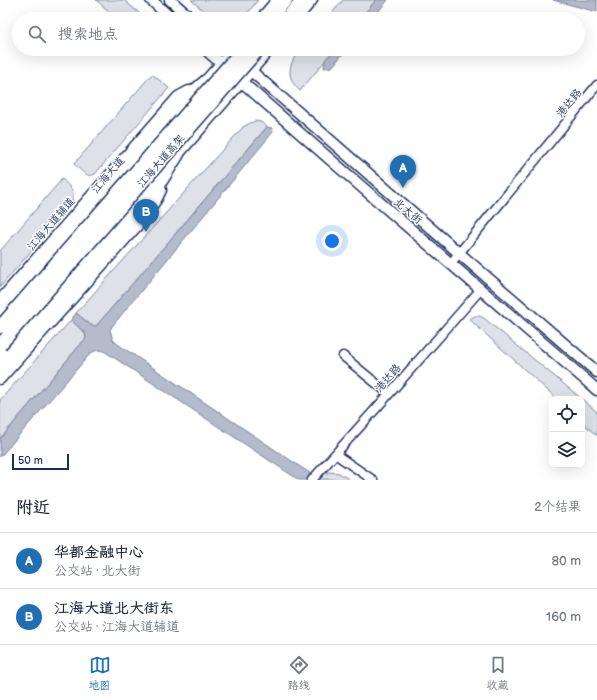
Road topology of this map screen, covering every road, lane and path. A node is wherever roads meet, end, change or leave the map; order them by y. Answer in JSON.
{"nodes":[{"id":1,"x":151,"y":0,"type":"edge"},
{"id":2,"x":170,"y":0,"type":"edge"},
{"id":3,"x":277,"y":0,"type":"edge"},
{"id":4,"x":286,"y":0,"type":"edge"},
{"id":5,"x":302,"y":0,"type":"edge"},
{"id":6,"x":312,"y":0,"type":"edge"},
{"id":7,"x":164,"y":12,"type":"edge"},
{"id":8,"x":184,"y":12,"type":"edge"},
{"id":9,"x":267,"y":12,"type":"edge"},
{"id":10,"x":275,"y":12,"type":"edge"},
{"id":11,"x":292,"y":12,"type":"edge"},
{"id":12,"x":302,"y":12,"type":"edge"},
{"id":13,"x":213,"y":56,"type":"edge"},
{"id":14,"x":227,"y":56,"type":"edge"},
{"id":15,"x":236,"y":56,"type":"edge"},
{"id":16,"x":237,"y":56,"type":"edge"},
{"id":17,"x":253,"y":56,"type":"edge"},
{"id":18,"x":264,"y":56,"type":"edge"},
{"id":19,"x":222,"y":64,"type":"junction"},
{"id":20,"x":251,"y":71,"type":"junction"},
{"id":21,"x":206,"y":80,"type":"junction"},
{"id":22,"x":241,"y":82,"type":"junction"},
{"id":23,"x":597,"y":85,"type":"edge"},
{"id":24,"x":178,"y":154,"type":"junction"},
{"id":25,"x":154,"y":199,"type":"junction"},
{"id":26,"x":459,"y":253,"type":"junction"},
{"id":27,"x":451,"y":263,"type":"junction"},
{"id":28,"x":480,"y":289,"type":"junction"},
{"id":29,"x":0,"y":301,"type":"edge"},
{"id":30,"x":0,"y":310,"type":"edge"},
{"id":31,"x":0,"y":317,"type":"edge"},
{"id":32,"x":0,"y":327,"type":"edge"},
{"id":33,"x":0,"y":346,"type":"edge"},
{"id":34,"x":343,"y":356,"type":"dead end"},
{"id":35,"x":0,"y":358,"type":"edge"},
{"id":36,"x":0,"y":367,"type":"edge"},
{"id":37,"x":597,"y":372,"type":"edge"},
{"id":38,"x":0,"y":379,"type":"edge"},
{"id":39,"x":597,"y":390,"type":"edge"},
{"id":40,"x":389,"y":394,"type":"junction"},
{"id":41,"x":335,"y":454,"type":"junction"},
{"id":42,"x":314,"y":477,"type":"edge"},
{"id":43,"x":373,"y":480,"type":"edge"}],
"edges":[{"from":1,"to":7,"type":"main road"},
{"from":2,"to":8,"type":"main road"},
{"from":3,"to":9,"type":"main road"},
{"from":4,"to":10,"type":"highway"},
{"from":5,"to":11,"type":"highway"},
{"from":6,"to":12,"type":"main road"},
{"from":13,"to":19,"type":"main road","name":"北大街"},
{"from":14,"to":19,"type":"main road","name":"江海大道"},
{"from":15,"to":20,"type":"main road","name":"北大街"},
{"from":16,"to":32,"type":"highway","name":"江海大道高架","bridge":true},
{"from":17,"to":33,"type":"highway","name":"江海大道高架","bridge":true},
{"from":18,"to":20,"type":"main road"},
{"from":19,"to":21,"type":"main road","name":"江海大道"},
{"from":19,"to":22,"type":"main road","name":"北大街"},
{"from":20,"to":22,"type":"main road"},
{"from":20,"to":26,"type":"main road","name":"北大街"},
{"from":21,"to":29,"type":"main road","name":"江海大道辅道"},
{"from":21,"to":30,"type":"highway"},
{"from":21,"to":31,"type":"main road","name":"江海大道"},
{"from":22,"to":24,"type":"main road"},
{"from":22,"to":27,"type":"main road","name":"北大街"},
{"from":23,"to":26,"type":"street","name":"港达路"},
{"from":24,"to":25,"type":"highway"},
{"from":24,"to":35,"type":"main road"},
{"from":25,"to":36,"type":"highway"},
{"from":25,"to":38,"type":"main road"},
{"from":26,"to":27,"type":"street","name":"港达路"},
{"from":26,"to":37,"type":"main road","name":"北大街"},
{"from":27,"to":28,"type":"main road","name":"北大街"},
{"from":28,"to":39,"type":"main road","name":"北大街"},
{"from":28,"to":40,"type":"street","name":"港达路"},
{"from":34,"to":40,"type":"street"},
{"from":40,"to":41,"type":"street","name":"港达路"},
{"from":41,"to":42,"type":"street","name":"港达路"},
{"from":41,"to":43,"type":"street"}]}
